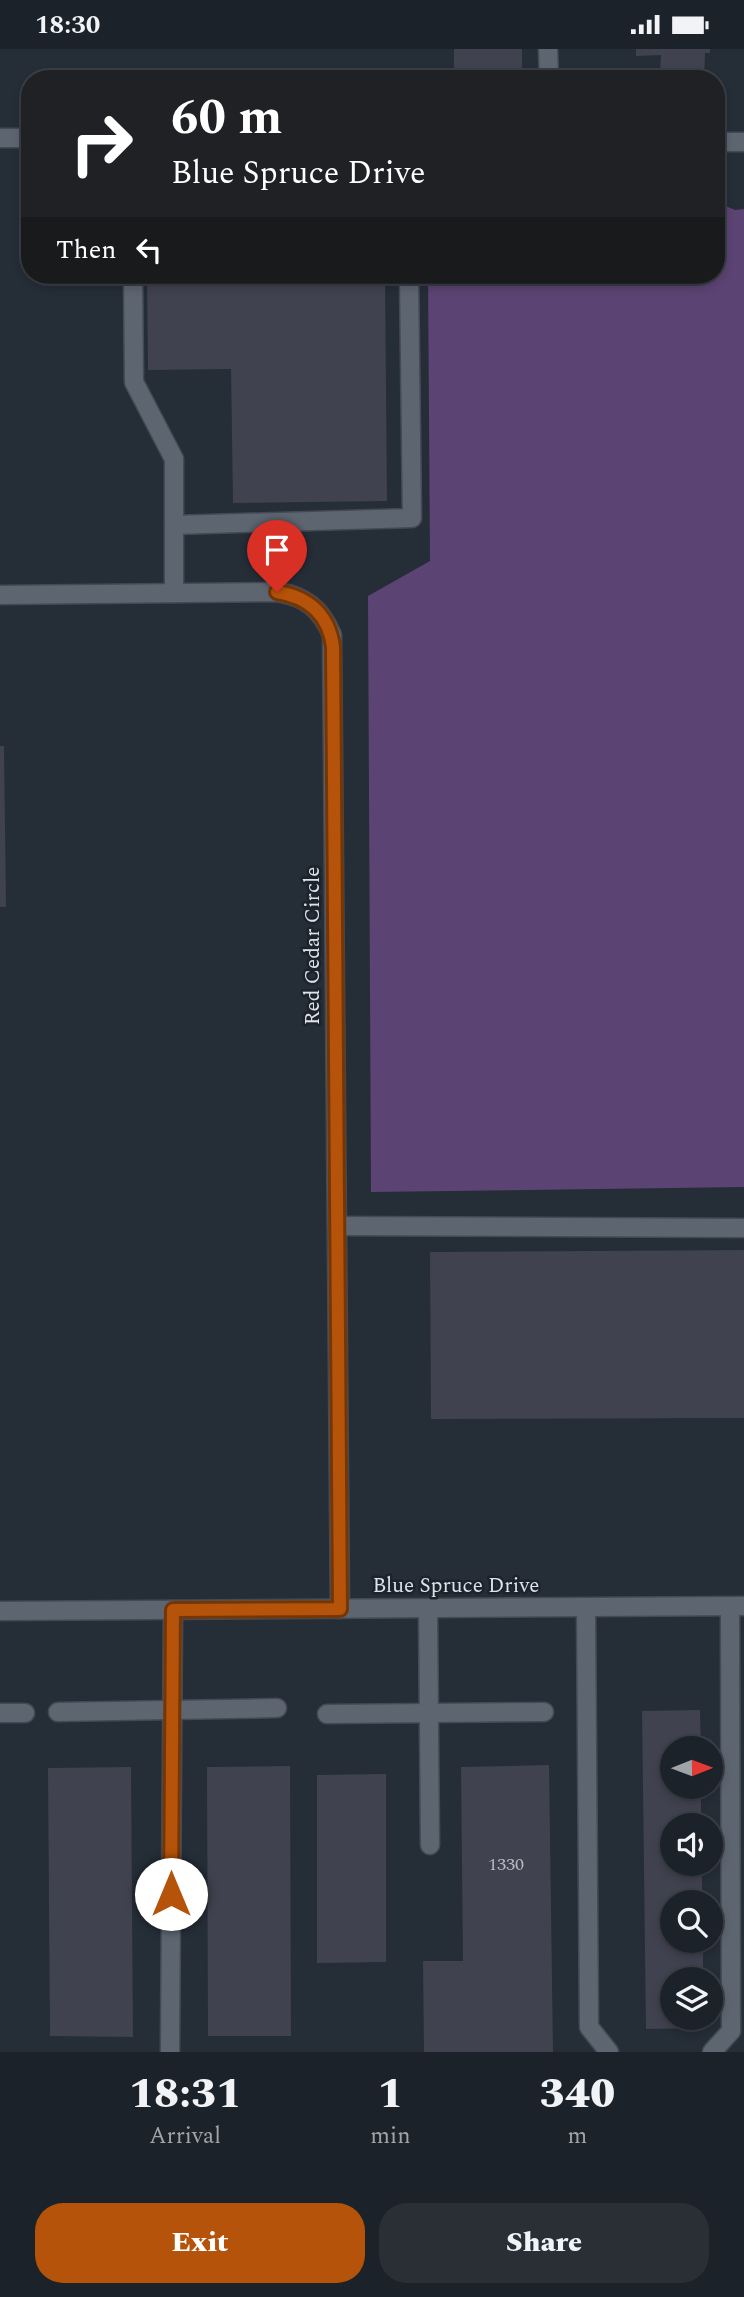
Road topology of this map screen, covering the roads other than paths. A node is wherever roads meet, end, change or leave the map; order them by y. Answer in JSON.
{"nodes":[{"id":1,"x":548,"y":49,"type":"edge"},
{"id":2,"x":549,"y":70,"type":"edge"},
{"id":3,"x":0,"y":138,"type":"edge"},
{"id":4,"x":21,"y":138,"type":"edge"},
{"id":5,"x":725,"y":142,"type":"edge"},
{"id":6,"x":744,"y":142,"type":"edge"},
{"id":7,"x":134,"y":284,"type":"edge"},
{"id":8,"x":409,"y":284,"type":"edge"},
{"id":9,"x":174,"y":525,"type":"junction"},
{"id":10,"x":174,"y":593,"type":"junction"},
{"id":11,"x":0,"y":595,"type":"edge"},
{"id":12,"x":337,"y":1226,"type":"junction"},
{"id":13,"x":744,"y":1228,"type":"edge"},
{"id":14,"x":737,"y":1607,"type":"edge"},
{"id":15,"x":586,"y":1608,"type":"junction"},
{"id":16,"x":340,"y":1609,"type":"junction"},
{"id":17,"x":428,"y":1609,"type":"junction"},
{"id":18,"x":173,"y":1610,"type":"junction"},
{"id":19,"x":0,"y":1611,"type":"edge"},
{"id":20,"x":277,"y":1708,"type":"dead end"},
{"id":21,"x":173,"y":1710,"type":"junction"},
{"id":22,"x":58,"y":1712,"type":"dead end"},
{"id":23,"x":544,"y":1712,"type":"dead end"},
{"id":24,"x":0,"y":1713,"type":"edge"},
{"id":25,"x":25,"y":1713,"type":"dead end"},
{"id":26,"x":429,"y":1713,"type":"junction"},
{"id":27,"x":327,"y":1714,"type":"dead end"},
{"id":28,"x":430,"y":1845,"type":"dead end"},
{"id":29,"x":170,"y":2052,"type":"edge"},
{"id":30,"x":609,"y":2052,"type":"edge"},
{"id":31,"x":712,"y":2052,"type":"edge"}],
"edges":[{"from":1,"to":2,"type":"street"},
{"from":3,"to":4,"type":"street"},
{"from":5,"to":6,"type":"street"},
{"from":7,"to":9,"type":"street"},
{"from":8,"to":9,"type":"street"},
{"from":9,"to":10,"type":"street"},
{"from":10,"to":11,"type":"street","name":"Red Cedar Circle"},
{"from":10,"to":12,"type":"street","name":"Red Cedar Circle"},
{"from":12,"to":13,"type":"street"},
{"from":12,"to":16,"type":"street","name":"Red Cedar Circle"},
{"from":14,"to":15,"type":"street","name":"Blue Spruce Drive"},
{"from":14,"to":31,"type":"street"},
{"from":15,"to":17,"type":"street","name":"Blue Spruce Drive"},
{"from":15,"to":30,"type":"street"},
{"from":16,"to":17,"type":"street","name":"Blue Spruce Drive"},
{"from":16,"to":18,"type":"street","name":"Blue Spruce Drive"},
{"from":17,"to":26,"type":"street"},
{"from":18,"to":19,"type":"street","name":"Blue Spruce Drive"},
{"from":18,"to":21,"type":"street"},
{"from":20,"to":21,"type":"street"},
{"from":21,"to":22,"type":"street"},
{"from":21,"to":29,"type":"street"},
{"from":23,"to":26,"type":"street"},
{"from":24,"to":25,"type":"street"},
{"from":26,"to":27,"type":"street"},
{"from":26,"to":28,"type":"street"}]}
